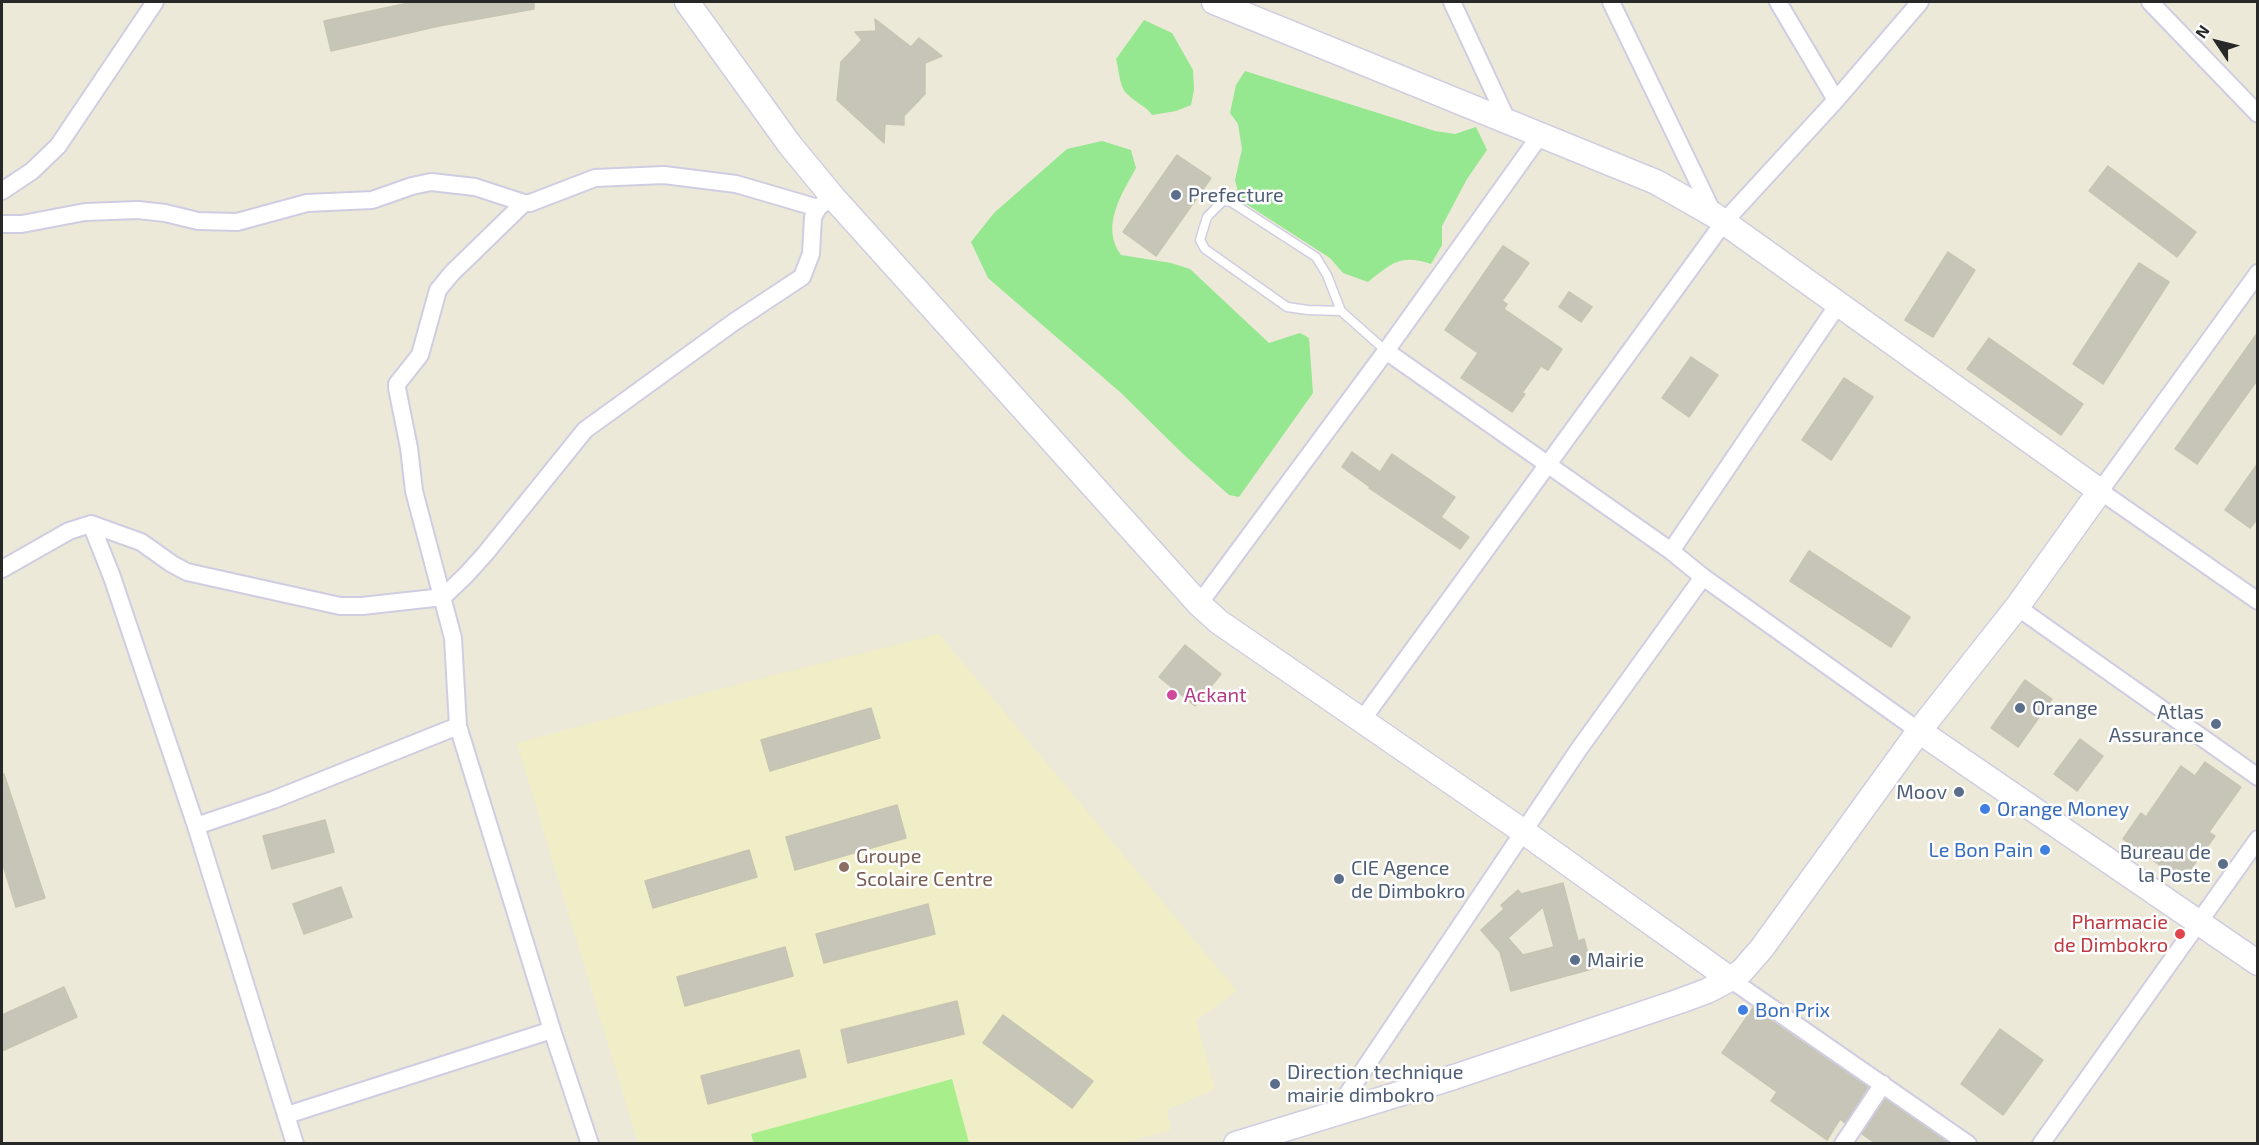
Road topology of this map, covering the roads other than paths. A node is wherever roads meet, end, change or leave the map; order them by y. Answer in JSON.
{"nodes":[{"id":1,"x":155,"y":2,"type":"edge"},
{"id":2,"x":687,"y":2,"type":"edge"},
{"id":3,"x":1214,"y":2,"type":"edge"},
{"id":4,"x":1452,"y":2,"type":"edge"},
{"id":5,"x":1611,"y":2,"type":"edge"},
{"id":6,"x":1778,"y":2,"type":"edge"},
{"id":7,"x":2150,"y":2,"type":"edge"},
{"id":8,"x":1913,"y":4,"type":"edge"},
{"id":9,"x":1836,"y":100,"type":"junction"},
{"id":10,"x":2258,"y":114,"type":"edge"},
{"id":11,"x":1507,"y":120,"type":"junction"},
{"id":12,"x":1541,"y":134,"type":"junction"},
{"id":13,"x":2,"y":191,"type":"edge"},
{"id":14,"x":825,"y":202,"type":"junction"},
{"id":15,"x":524,"y":203,"type":"junction"},
{"id":16,"x":1719,"y":219,"type":"junction"},
{"id":17,"x":2,"y":224,"type":"edge"},
{"id":18,"x":2258,"y":273,"type":"edge"},
{"id":19,"x":1839,"y":303,"type":"junction"},
{"id":20,"x":1341,"y":311,"type":"junction"},
{"id":21,"x":1386,"y":351,"type":"junction"},
{"id":22,"x":1546,"y":465,"type":"junction"},
{"id":23,"x":2100,"y":491,"type":"junction"},
{"id":24,"x":91,"y":524,"type":"junction"},
{"id":25,"x":1671,"y":551,"type":"junction"},
{"id":26,"x":2,"y":569,"type":"edge"},
{"id":27,"x":1703,"y":578,"type":"junction"},
{"id":28,"x":442,"y":597,"type":"junction"},
{"id":29,"x":2258,"y":601,"type":"edge"},
{"id":30,"x":1199,"y":604,"type":"junction"},
{"id":31,"x":2017,"y":607,"type":"junction"},
{"id":32,"x":1362,"y":720,"type":"junction"},
{"id":33,"x":458,"y":726,"type":"junction"},
{"id":34,"x":1919,"y":731,"type":"junction"},
{"id":35,"x":2258,"y":777,"type":"edge"},
{"id":36,"x":196,"y":826,"type":"junction"},
{"id":37,"x":1524,"y":832,"type":"junction"},
{"id":38,"x":2258,"y":839,"type":"edge"},
{"id":39,"x":2199,"y":921,"type":"junction"},
{"id":40,"x":2258,"y":963,"type":"edge"},
{"id":41,"x":1730,"y":979,"type":"junction"},
{"id":42,"x":552,"y":1030,"type":"junction"},
{"id":43,"x":1883,"y":1084,"type":"junction"},
{"id":44,"x":1334,"y":1114,"type":"junction"},
{"id":45,"x":287,"y":1115,"type":"junction"},
{"id":46,"x":295,"y":1143,"type":"edge"},
{"id":47,"x":590,"y":1143,"type":"edge"},
{"id":48,"x":1236,"y":1143,"type":"edge"},
{"id":49,"x":1844,"y":1143,"type":"edge"},
{"id":50,"x":1968,"y":1143,"type":"edge"},
{"id":51,"x":2041,"y":1143,"type":"edge"}],
"edges":[{"from":1,"to":13,"type":"street"},
{"from":2,"to":14,"type":"main road"},
{"from":3,"to":11,"type":"main road"},
{"from":4,"to":11,"type":"street"},
{"from":5,"to":16,"type":"street"},
{"from":6,"to":9,"type":"street"},
{"from":7,"to":10,"type":"street"},
{"from":8,"to":9,"type":"street"},
{"from":9,"to":16,"type":"street"},
{"from":11,"to":12,"type":"main road"},
{"from":12,"to":16,"type":"main road"},
{"from":12,"to":21,"type":"street"},
{"from":14,"to":15,"type":"street"},
{"from":14,"to":28,"type":"street"},
{"from":14,"to":30,"type":"main road"},
{"from":15,"to":17,"type":"street"},
{"from":15,"to":28,"type":"street"},
{"from":16,"to":19,"type":"main road"},
{"from":16,"to":22,"type":"street"},
{"from":18,"to":23,"type":"street"},
{"from":19,"to":23,"type":"main road"},
{"from":19,"to":25,"type":"street"},
{"from":20,"to":20,"type":"lane"},
{"from":20,"to":21,"type":"lane"},
{"from":21,"to":22,"type":"street"},
{"from":21,"to":30,"type":"street"},
{"from":22,"to":25,"type":"street"},
{"from":22,"to":32,"type":"street"},
{"from":23,"to":29,"type":"street"},
{"from":23,"to":31,"type":"main road"},
{"from":24,"to":26,"type":"street"},
{"from":24,"to":28,"type":"street"},
{"from":24,"to":36,"type":"street"},
{"from":25,"to":27,"type":"street"},
{"from":27,"to":34,"type":"street"},
{"from":27,"to":37,"type":"street"},
{"from":28,"to":33,"type":"street"},
{"from":30,"to":32,"type":"main road"},
{"from":31,"to":34,"type":"main road"},
{"from":31,"to":35,"type":"street"},
{"from":32,"to":37,"type":"main road"},
{"from":33,"to":36,"type":"street"},
{"from":33,"to":42,"type":"street"},
{"from":34,"to":39,"type":"main road"},
{"from":34,"to":41,"type":"main road"},
{"from":36,"to":45,"type":"street"},
{"from":37,"to":41,"type":"main road"},
{"from":37,"to":44,"type":"street"},
{"from":38,"to":39,"type":"street"},
{"from":39,"to":40,"type":"main road"},
{"from":39,"to":51,"type":"street"},
{"from":41,"to":43,"type":"street"},
{"from":41,"to":44,"type":"main road"},
{"from":42,"to":45,"type":"street"},
{"from":42,"to":47,"type":"street"},
{"from":43,"to":49,"type":"street"},
{"from":43,"to":50,"type":"street"},
{"from":44,"to":48,"type":"main road"},
{"from":45,"to":46,"type":"street"}]}
